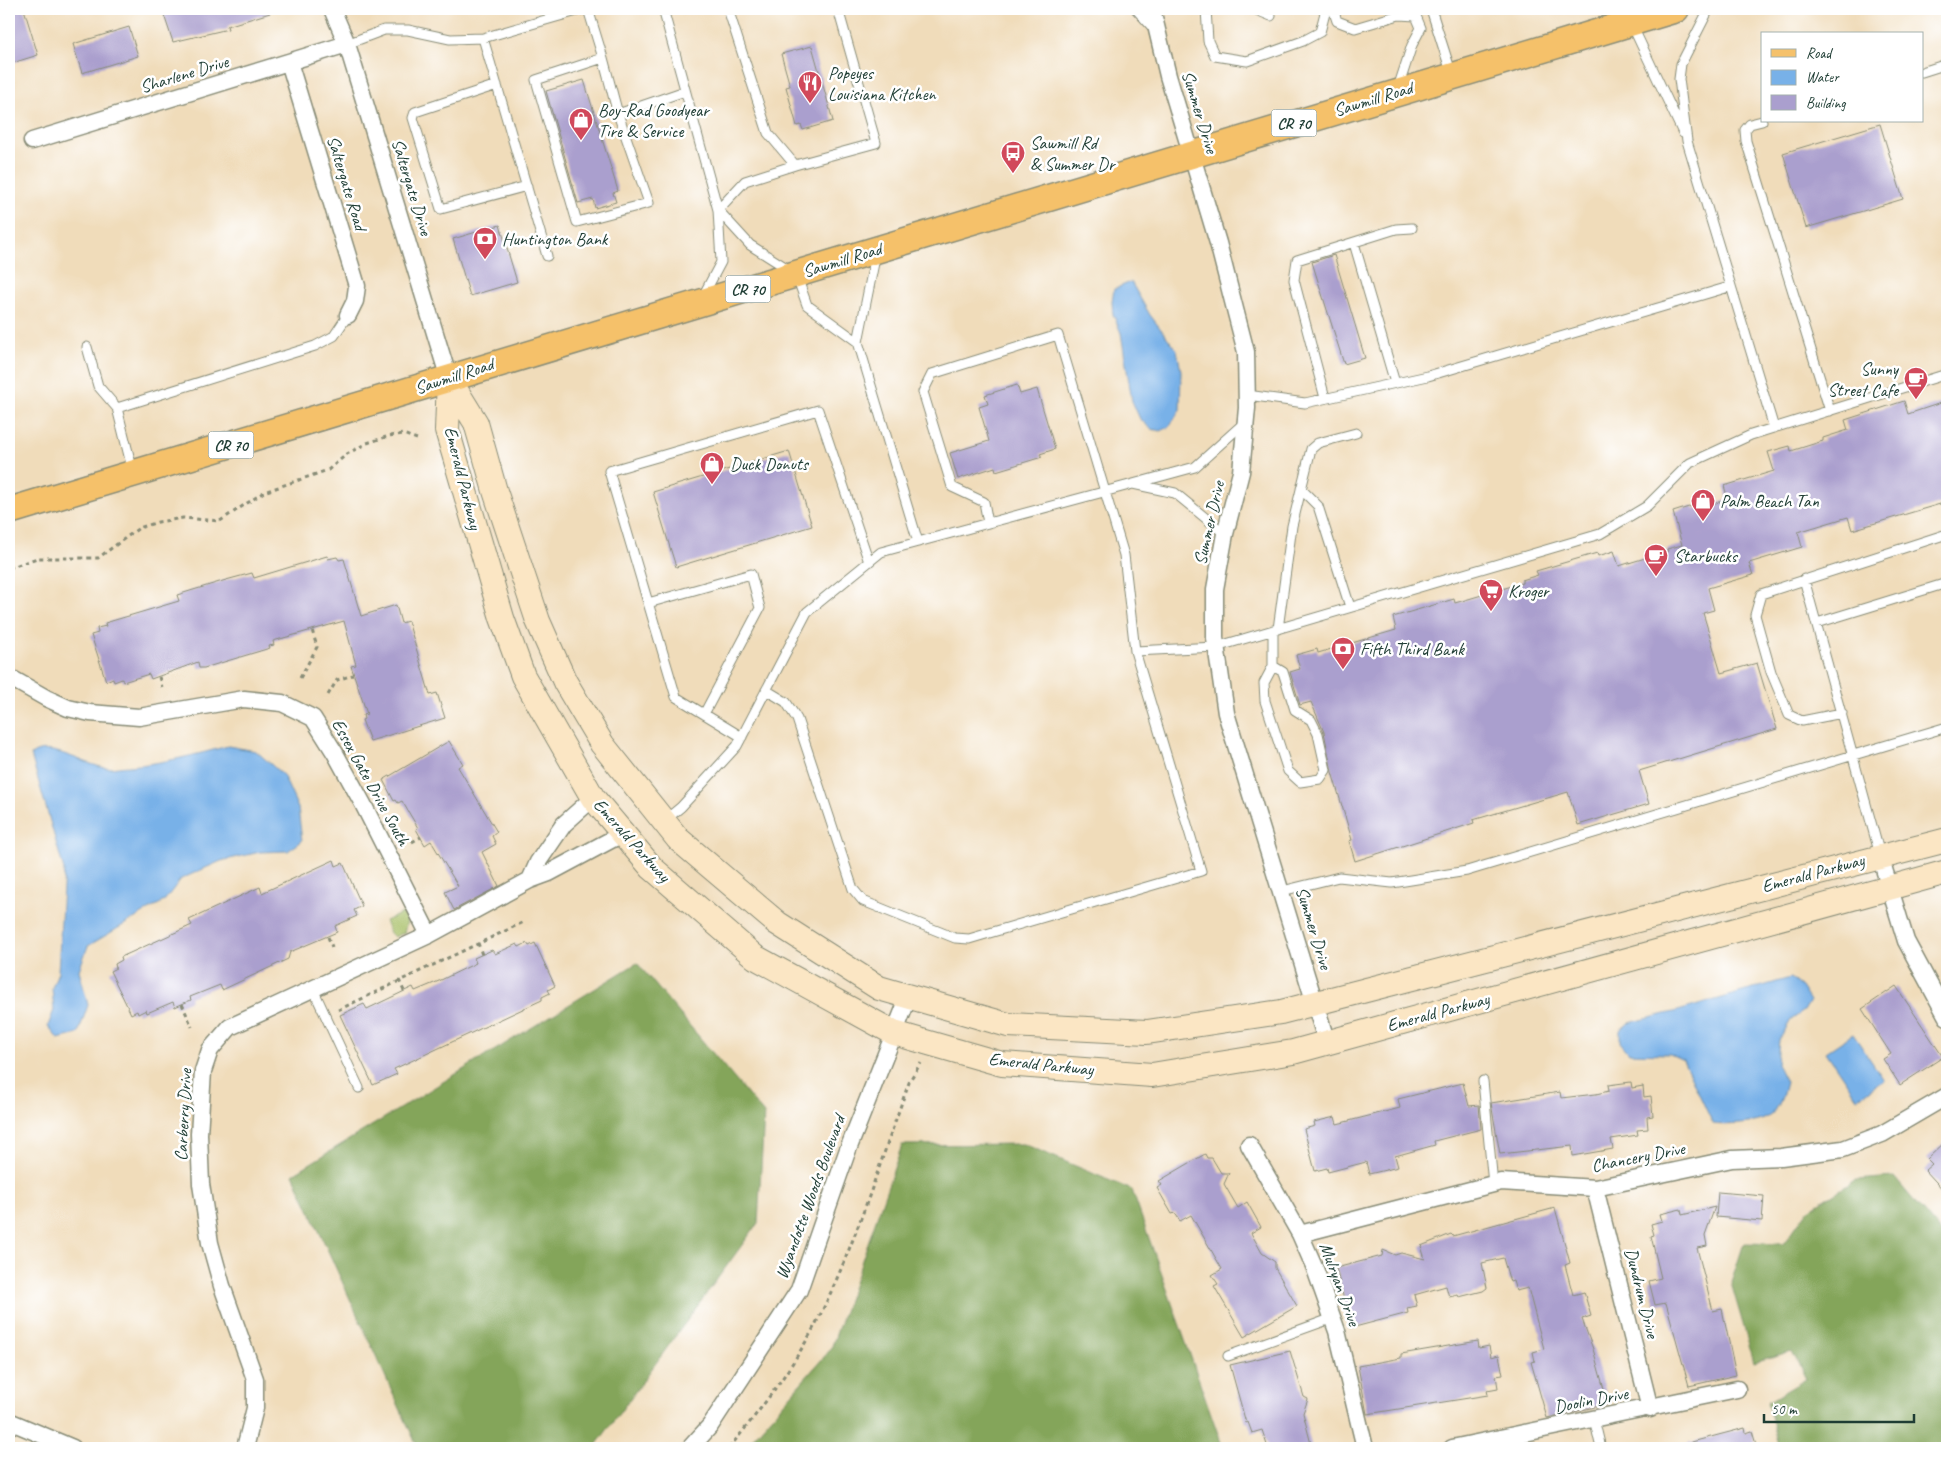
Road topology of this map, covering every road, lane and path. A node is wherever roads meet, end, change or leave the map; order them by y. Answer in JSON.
{"nodes":[{"id":1,"x":332,"y":9,"type":"edge"},
{"id":2,"x":584,"y":9,"type":"edge"},
{"id":3,"x":588,"y":9,"type":"edge"},
{"id":4,"x":664,"y":9,"type":"edge"},
{"id":5,"x":728,"y":9,"type":"edge"},
{"id":6,"x":838,"y":9,"type":"edge"},
{"id":7,"x":1136,"y":9,"type":"edge"},
{"id":8,"x":1152,"y":9,"type":"edge"},
{"id":9,"x":1206,"y":9,"type":"edge"},
{"id":10,"x":1254,"y":9,"type":"edge"},
{"id":11,"x":1323,"y":9,"type":"edge"},
{"id":12,"x":1333,"y":9,"type":"edge"},
{"id":13,"x":1431,"y":9,"type":"edge"},
{"id":14,"x":1676,"y":9,"type":"edge"},
{"id":15,"x":1709,"y":9,"type":"edge"},
{"id":16,"x":1270,"y":16,"type":"dead end"},
{"id":17,"x":1630,"y":22,"type":"junction"},
{"id":18,"x":1156,"y":31,"type":"junction"},
{"id":19,"x":483,"y":38,"type":"junction"},
{"id":20,"x":347,"y":44,"type":"junction"},
{"id":21,"x":604,"y":58,"type":"junction"},
{"id":22,"x":289,"y":62,"type":"junction"},
{"id":23,"x":1947,"y":64,"type":"edge"},
{"id":24,"x":1924,"y":71,"type":"edge"},
{"id":25,"x":1452,"y":75,"type":"junction"},
{"id":26,"x":497,"y":85,"type":"junction"},
{"id":27,"x":685,"y":91,"type":"junction"},
{"id":28,"x":1397,"y":92,"type":"junction"},
{"id":29,"x":618,"y":114,"type":"junction"},
{"id":30,"x":1761,"y":121,"type":"edge"},
{"id":31,"x":32,"y":141,"type":"dead end"},
{"id":32,"x":1686,"y":141,"type":"junction"},
{"id":33,"x":1192,"y":155,"type":"junction"},
{"id":34,"x":795,"y":165,"type":"junction"},
{"id":35,"x":527,"y":186,"type":"junction"},
{"id":36,"x":718,"y":210,"type":"junction"},
{"id":37,"x":1412,"y":228,"type":"dead end"},
{"id":38,"x":1354,"y":243,"type":"junction"},
{"id":39,"x":876,"y":249,"type":"junction"},
{"id":40,"x":547,"y":256,"type":"dead end"},
{"id":41,"x":796,"y":274,"type":"junction"},
{"id":42,"x":1729,"y":287,"type":"junction"},
{"id":43,"x":700,"y":303,"type":"junction"},
{"id":44,"x":348,"y":315,"type":"joint"},
{"id":45,"x":858,"y":342,"type":"junction"},
{"id":46,"x":87,"y":347,"type":"dead end"},
{"id":47,"x":1947,"y":374,"type":"edge"},
{"id":48,"x":450,"y":379,"type":"junction"},
{"id":49,"x":1394,"y":383,"type":"junction"},
{"id":50,"x":1247,"y":395,"type":"junction"},
{"id":51,"x":1325,"y":398,"type":"junction"},
{"id":52,"x":117,"y":408,"type":"junction"},
{"id":53,"x":1830,"y":411,"type":"junction"},
{"id":54,"x":1246,"y":422,"type":"junction"},
{"id":55,"x":1774,"y":428,"type":"junction"},
{"id":56,"x":1356,"y":433,"type":"dead end"},
{"id":57,"x":417,"y":440,"type":"dead end"},
{"id":58,"x":134,"y":475,"type":"junction"},
{"id":59,"x":1133,"y":484,"type":"junction"},
{"id":60,"x":1301,"y":489,"type":"junction"},
{"id":61,"x":1106,"y":491,"type":"junction"},
{"id":62,"x":9,"y":511,"type":"edge"},
{"id":63,"x":988,"y":523,"type":"junction"},
{"id":64,"x":1225,"y":534,"type":"junction"},
{"id":65,"x":1947,"y":534,"type":"edge"},
{"id":66,"x":918,"y":542,"type":"junction"},
{"id":67,"x":869,"y":562,"type":"junction"},
{"id":68,"x":9,"y":568,"type":"edge"},
{"id":69,"x":1804,"y":579,"type":"junction"},
{"id":70,"x":1947,"y":583,"type":"edge"},
{"id":71,"x":648,"y":603,"type":"junction"},
{"id":72,"x":1350,"y":607,"type":"junction"},
{"id":73,"x":1817,"y":623,"type":"junction"},
{"id":74,"x":1276,"y":629,"type":"junction"},
{"id":75,"x":312,"y":630,"type":"dead end"},
{"id":76,"x":1216,"y":647,"type":"junction"},
{"id":77,"x":1135,"y":651,"type":"junction"},
{"id":78,"x":1273,"y":666,"type":"junction"},
{"id":79,"x":353,"y":675,"type":"dead end"},
{"id":80,"x":9,"y":677,"type":"edge"},
{"id":81,"x":159,"y":677,"type":"dead end"},
{"id":82,"x":300,"y":678,"type":"dead end"},
{"id":83,"x":162,"y":687,"type":"dead end"},
{"id":84,"x":766,"y":690,"type":"junction"},
{"id":85,"x":328,"y":696,"type":"dead end"},
{"id":86,"x":1842,"y":713,"type":"junction"},
{"id":87,"x":704,"y":714,"type":"junction"},
{"id":88,"x":1947,"y":726,"type":"edge"},
{"id":89,"x":742,"y":737,"type":"junction"},
{"id":90,"x":1852,"y":756,"type":"junction"},
{"id":91,"x":593,"y":798,"type":"junction"},
{"id":92,"x":664,"y":821,"type":"junction"},
{"id":93,"x":622,"y":834,"type":"junction"},
{"id":94,"x":421,"y":837,"type":"dead end"},
{"id":95,"x":1947,"y":840,"type":"edge"},
{"id":96,"x":412,"y":842,"type":"dead end"},
{"id":97,"x":1880,"y":856,"type":"junction"},
{"id":98,"x":1947,"y":872,"type":"edge"},
{"id":99,"x":530,"y":880,"type":"junction"},
{"id":100,"x":1889,"y":889,"type":"junction"},
{"id":101,"x":1282,"y":891,"type":"junction"},
{"id":102,"x":524,"y":922,"type":"dead end"},
{"id":103,"x":429,"y":935,"type":"junction"},
{"id":104,"x":328,"y":937,"type":"dead end"},
{"id":105,"x":478,"y":944,"type":"junction"},
{"id":106,"x":332,"y":947,"type":"dead end"},
{"id":107,"x":482,"y":954,"type":"dead end"},
{"id":108,"x":399,"y":980,"type":"junction"},
{"id":109,"x":313,"y":989,"type":"junction"},
{"id":110,"x":404,"y":991,"type":"dead end"},
{"id":111,"x":908,"y":996,"type":"junction"},
{"id":112,"x":1316,"y":1003,"type":"junction"},
{"id":113,"x":182,"y":1004,"type":"dead end"},
{"id":114,"x":338,"y":1010,"type":"dead end"},
{"id":115,"x":1947,"y":1018,"type":"edge"},
{"id":116,"x":192,"y":1027,"type":"dead end"},
{"id":117,"x":894,"y":1033,"type":"junction"},
{"id":118,"x":1327,"y":1043,"type":"junction"},
{"id":119,"x":921,"y":1063,"type":"dead end"},
{"id":120,"x":1483,"y":1082,"type":"dead end"},
{"id":121,"x":359,"y":1088,"type":"dead end"},
{"id":122,"x":1947,"y":1096,"type":"edge"},
{"id":123,"x":1248,"y":1146,"type":"dead end"},
{"id":124,"x":1493,"y":1184,"type":"junction"},
{"id":125,"x":1595,"y":1188,"type":"junction"},
{"id":126,"x":1300,"y":1234,"type":"junction"},
{"id":127,"x":1333,"y":1318,"type":"junction"},
{"id":128,"x":1228,"y":1356,"type":"dead end"},
{"id":129,"x":1737,"y":1390,"type":"dead end"},
{"id":130,"x":1650,"y":1408,"type":"junction"},
{"id":131,"x":1594,"y":1419,"type":"junction"},
{"id":132,"x":9,"y":1421,"type":"edge"},
{"id":133,"x":73,"y":1448,"type":"edge"},
{"id":134,"x":245,"y":1448,"type":"edge"},
{"id":135,"x":690,"y":1448,"type":"edge"},
{"id":136,"x":729,"y":1448,"type":"edge"},
{"id":137,"x":1365,"y":1448,"type":"edge"},
{"id":138,"x":1452,"y":1448,"type":"edge"},
{"id":139,"x":1601,"y":1448,"type":"edge"}],
"edges":[{"from":1,"to":20,"type":"street","name":"Saltergate Drive"},
{"from":2,"to":19,"type":"lane"},
{"from":3,"to":21,"type":"lane"},
{"from":4,"to":27,"type":"lane"},
{"from":5,"to":34,"type":"lane"},
{"from":6,"to":34,"type":"lane"},
{"from":7,"to":18,"type":"lane"},
{"from":8,"to":18,"type":"street","name":"Summer Drive"},
{"from":9,"to":11,"type":"lane"},
{"from":10,"to":16,"type":"lane"},
{"from":12,"to":28,"type":"lane"},
{"from":13,"to":25,"type":"lane"},
{"from":14,"to":17,"type":"main road","name":"Sawmill Road","number":"CR 70"},
{"from":15,"to":32,"type":"lane"},
{"from":17,"to":25,"type":"main road","name":"Sawmill Road","number":"CR 70"},
{"from":17,"to":32,"type":"lane"},
{"from":18,"to":33,"type":"street","name":"Summer Drive"},
{"from":19,"to":20,"type":"lane"},
{"from":19,"to":26,"type":"lane"},
{"from":20,"to":22,"type":"street","name":"Sharlene Drive"},
{"from":20,"to":48,"type":"street","name":"Saltergate Drive"},
{"from":21,"to":29,"type":"lane"},
{"from":21,"to":29,"type":"lane"},
{"from":22,"to":31,"type":"street","name":"Sharlene Drive"},
{"from":22,"to":44,"type":"street","name":"Saltergate Road"},
{"from":23,"to":24,"type":"lane"},
{"from":25,"to":28,"type":"main road","name":"Sawmill Road","number":"CR 70"},
{"from":26,"to":35,"type":"lane"},
{"from":26,"to":35,"type":"lane"},
{"from":27,"to":29,"type":"lane"},
{"from":27,"to":36,"type":"lane"},
{"from":28,"to":33,"type":"main road","name":"Sawmill Road","number":"CR 70"},
{"from":30,"to":53,"type":"lane"},
{"from":32,"to":42,"type":"lane"},
{"from":33,"to":39,"type":"main road","name":"Sawmill Road","number":"CR 70"},
{"from":33,"to":50,"type":"street","name":"Summer Drive"},
{"from":34,"to":36,"type":"lane"},
{"from":35,"to":40,"type":"lane"},
{"from":36,"to":41,"type":"lane"},
{"from":36,"to":43,"type":"lane"},
{"from":37,"to":38,"type":"lane"},
{"from":38,"to":49,"type":"lane"},
{"from":38,"to":51,"type":"lane"},
{"from":39,"to":41,"type":"main road","name":"Sawmill Road","number":"CR 70"},
{"from":39,"to":45,"type":"lane"},
{"from":41,"to":43,"type":"main road","name":"Sawmill Road","number":"CR 70"},
{"from":41,"to":45,"type":"lane"},
{"from":42,"to":49,"type":"lane"},
{"from":42,"to":55,"type":"lane"},
{"from":43,"to":48,"type":"main road","name":"Sawmill Road","number":"CR 70"},
{"from":44,"to":52,"type":"lane"},
{"from":45,"to":66,"type":"lane"},
{"from":46,"to":52,"type":"lane"},
{"from":47,"to":53,"type":"lane"},
{"from":48,"to":58,"type":"main road","name":"Sawmill Road","number":"CR 70"},
{"from":48,"to":91,"type":"main road","name":"Emerald Parkway"},
{"from":48,"to":92,"type":"main road","name":"Emerald Parkway"},
{"from":49,"to":51,"type":"lane"},
{"from":50,"to":51,"type":"lane"},
{"from":50,"to":54,"type":"street","name":"Summer Drive"},
{"from":52,"to":58,"type":"lane"},
{"from":53,"to":55,"type":"lane"},
{"from":54,"to":59,"type":"lane"},
{"from":54,"to":64,"type":"street","name":"Summer Drive"},
{"from":55,"to":72,"type":"lane"},
{"from":56,"to":60,"type":"lane"},
{"from":57,"to":68,"type":"path"},
{"from":58,"to":62,"type":"main road","name":"Sawmill Road","number":"CR 70"},
{"from":59,"to":61,"type":"lane"},
{"from":59,"to":64,"type":"lane"},
{"from":60,"to":72,"type":"lane"},
{"from":60,"to":74,"type":"lane"},
{"from":61,"to":63,"type":"lane"},
{"from":61,"to":63,"type":"lane"},
{"from":61,"to":77,"type":"lane"},
{"from":63,"to":66,"type":"lane"},
{"from":64,"to":76,"type":"street","name":"Summer Drive"},
{"from":65,"to":69,"type":"lane"},
{"from":66,"to":67,"type":"lane"},
{"from":67,"to":71,"type":"lane"},
{"from":67,"to":84,"type":"lane"},
{"from":69,"to":73,"type":"lane"},
{"from":69,"to":86,"type":"lane"},
{"from":70,"to":73,"type":"lane"},
{"from":71,"to":87,"type":"lane"},
{"from":71,"to":87,"type":"lane"},
{"from":72,"to":74,"type":"lane"},
{"from":73,"to":86,"type":"lane"},
{"from":74,"to":76,"type":"lane"},
{"from":74,"to":78,"type":"lane"},
{"from":75,"to":82,"type":"path"},
{"from":76,"to":77,"type":"lane"},
{"from":76,"to":101,"type":"street","name":"Summer Drive"},
{"from":77,"to":84,"type":"lane"},
{"from":78,"to":78,"type":"lane"},
{"from":79,"to":85,"type":"path"},
{"from":80,"to":103,"type":"street","name":"Essex Gate Drive South"},
{"from":81,"to":83,"type":"path"},
{"from":84,"to":89,"type":"lane"},
{"from":86,"to":90,"type":"lane"},
{"from":87,"to":89,"type":"lane"},
{"from":88,"to":90,"type":"lane"},
{"from":89,"to":92,"type":"lane"},
{"from":90,"to":97,"type":"lane"},
{"from":90,"to":101,"type":"lane"},
{"from":91,"to":93,"type":"main road","name":"Emerald Parkway"},
{"from":91,"to":99,"type":"street"},
{"from":92,"to":111,"type":"main road","name":"Emerald Parkway"},
{"from":93,"to":99,"type":"street","name":"Carberry Drive"},
{"from":93,"to":117,"type":"main road","name":"Emerald Parkway"},
{"from":94,"to":96,"type":"path"},
{"from":95,"to":97,"type":"main road","name":"Emerald Parkway"},
{"from":97,"to":100,"type":"street"},
{"from":97,"to":112,"type":"main road","name":"Emerald Parkway"},
{"from":98,"to":100,"type":"main road","name":"Emerald Parkway"},
{"from":99,"to":103,"type":"street","name":"Carberry Drive"},
{"from":100,"to":115,"type":"street"},
{"from":100,"to":118,"type":"main road","name":"Emerald Parkway"},
{"from":101,"to":112,"type":"street","name":"Summer Drive"},
{"from":102,"to":105,"type":"path"},
{"from":103,"to":109,"type":"street","name":"Carberry Drive"},
{"from":104,"to":106,"type":"path"},
{"from":105,"to":107,"type":"path"},
{"from":105,"to":108,"type":"path"},
{"from":108,"to":110,"type":"path"},
{"from":108,"to":114,"type":"path"},
{"from":109,"to":121,"type":"lane"},
{"from":109,"to":134,"type":"street","name":"Carberry Drive"},
{"from":111,"to":112,"type":"main road","name":"Emerald Parkway"},
{"from":111,"to":117,"type":"street","name":"Wyandotte Woods Boulevard"},
{"from":112,"to":118,"type":"street","name":"Summer Drive"},
{"from":113,"to":116,"type":"path"},
{"from":117,"to":118,"type":"main road","name":"Emerald Parkway"},
{"from":117,"to":135,"type":"street","name":"Wyandotte Woods Boulevard"},
{"from":119,"to":136,"type":"path"},
{"from":120,"to":124,"type":"lane"},
{"from":122,"to":125,"type":"street","name":"Chancery Drive"},
{"from":123,"to":126,"type":"street","name":"Mulryan Drive"},
{"from":124,"to":125,"type":"street","name":"Chancery Drive"},
{"from":124,"to":126,"type":"street","name":"Chancery Drive"},
{"from":125,"to":130,"type":"street","name":"Dundrum Drive"},
{"from":126,"to":127,"type":"street","name":"Mulryan Drive"},
{"from":127,"to":128,"type":"lane"},
{"from":127,"to":137,"type":"street","name":"Mulryan Drive"},
{"from":129,"to":130,"type":"street","name":"Doolin Drive"},
{"from":130,"to":131,"type":"street","name":"Doolin Drive"},
{"from":131,"to":138,"type":"street","name":"Doolin Drive"},
{"from":131,"to":139,"type":"lane"},
{"from":132,"to":133,"type":"street"}]}
